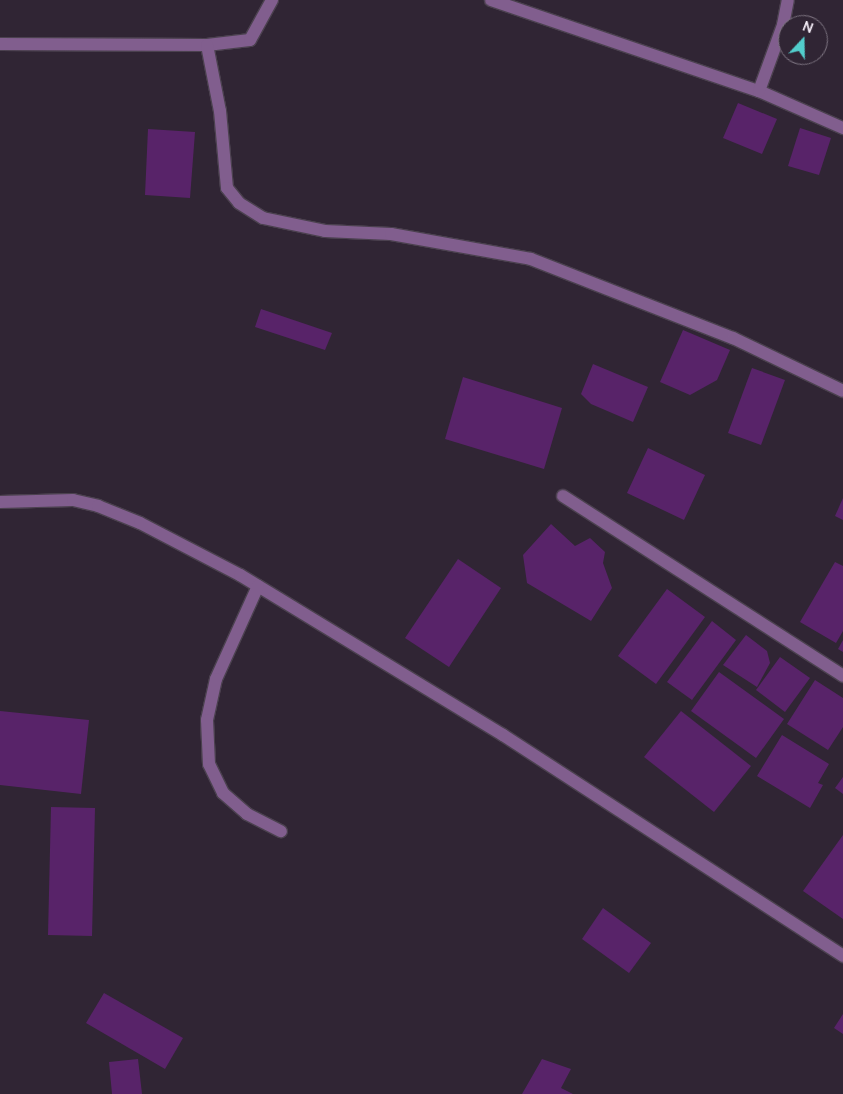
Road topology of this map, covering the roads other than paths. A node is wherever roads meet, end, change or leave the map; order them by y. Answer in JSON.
{"nodes":[{"id":1,"x":272,"y":0,"type":"edge"},
{"id":2,"x":491,"y":0,"type":"edge"},
{"id":3,"x":788,"y":0,"type":"edge"},
{"id":4,"x":0,"y":44,"type":"edge"},
{"id":5,"x":207,"y":46,"type":"junction"},
{"id":6,"x":759,"y":90,"type":"junction"},
{"id":7,"x":843,"y":128,"type":"edge"},
{"id":8,"x":843,"y":391,"type":"edge"},
{"id":9,"x":563,"y":496,"type":"dead end"},
{"id":10,"x":0,"y":502,"type":"edge"},
{"id":11,"x":258,"y":586,"type":"junction"},
{"id":12,"x":843,"y":676,"type":"edge"},
{"id":13,"x":280,"y":830,"type":"dead end"},
{"id":14,"x":843,"y":956,"type":"edge"}],
"edges":[{"from":1,"to":5,"type":"street"},
{"from":2,"to":6,"type":"street"},
{"from":3,"to":6,"type":"street"},
{"from":4,"to":5,"type":"street"},
{"from":5,"to":8,"type":"street"},
{"from":6,"to":7,"type":"street"},
{"from":9,"to":12,"type":"street"},
{"from":10,"to":11,"type":"street"},
{"from":11,"to":13,"type":"street"},
{"from":11,"to":14,"type":"street"}]}
